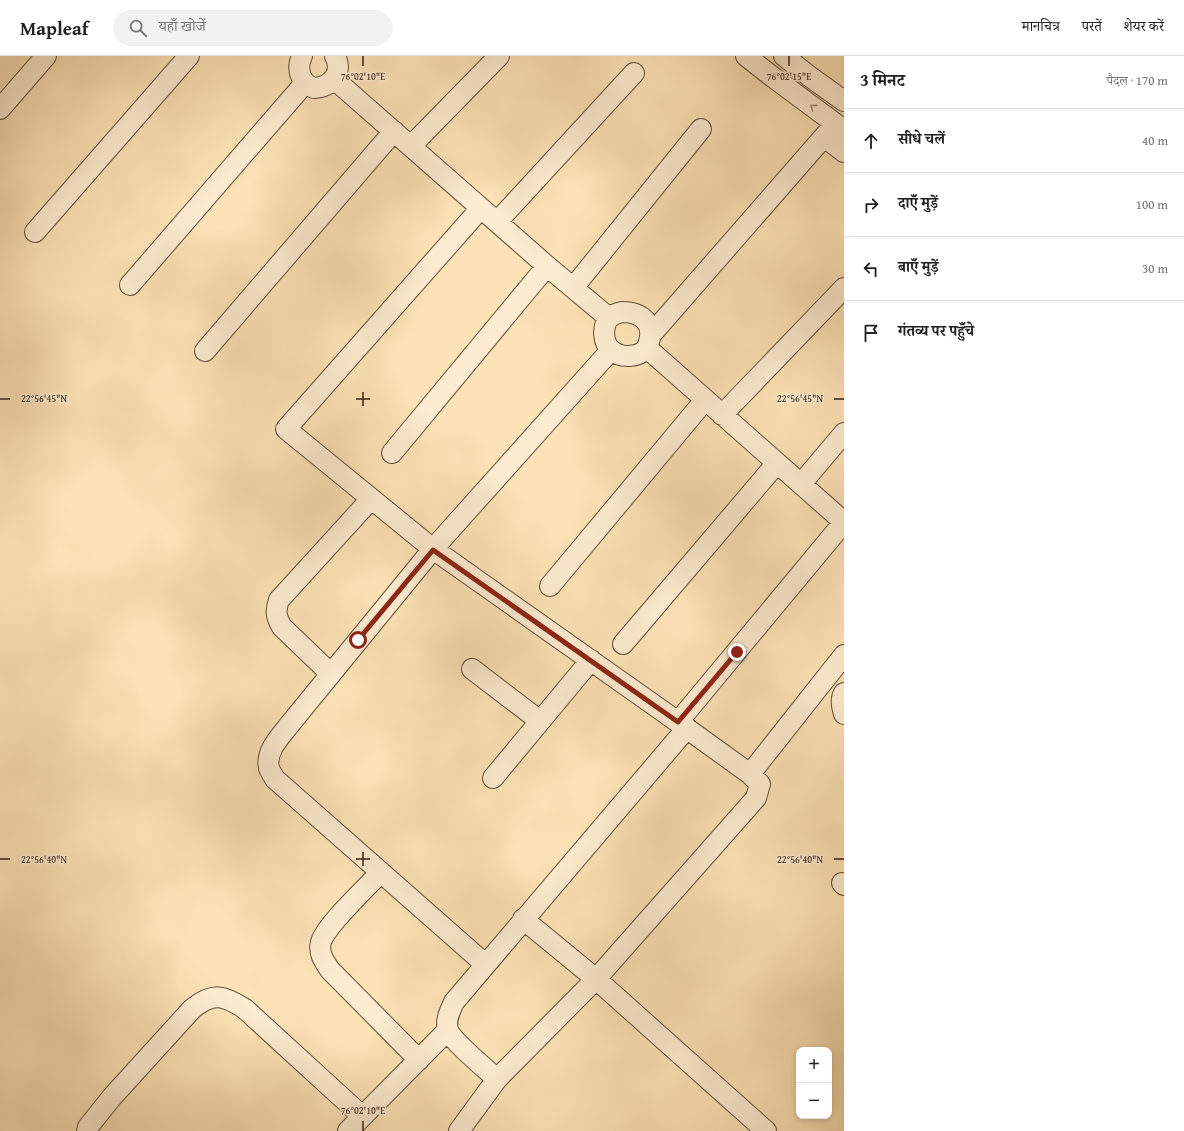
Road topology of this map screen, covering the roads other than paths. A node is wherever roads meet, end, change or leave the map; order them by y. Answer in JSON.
{"nodes":[{"id":1,"x":46,"y":56,"type":"edge"},
{"id":2,"x":188,"y":56,"type":"edge"},
{"id":3,"x":302,"y":56,"type":"edge"},
{"id":4,"x":499,"y":56,"type":"edge"},
{"id":5,"x":746,"y":56,"type":"edge"},
{"id":6,"x":337,"y":57,"type":"edge"},
{"id":7,"x":793,"y":59,"type":"edge"},
{"id":8,"x":634,"y":73,"type":"dead end"},
{"id":9,"x":334,"y":80,"type":"junction"},
{"id":10,"x":305,"y":83,"type":"junction"},
{"id":11,"x":780,"y":83,"type":"junction"},
{"id":12,"x":844,"y":101,"type":"edge"},
{"id":13,"x":0,"y":109,"type":"edge"},
{"id":14,"x":701,"y":129,"type":"dead end"},
{"id":15,"x":834,"y":130,"type":"edge"},
{"id":16,"x":394,"y":132,"type":"junction"},
{"id":17,"x":411,"y":146,"type":"junction"},
{"id":18,"x":844,"y":152,"type":"edge"},
{"id":19,"x":482,"y":208,"type":"junction"},
{"id":20,"x":497,"y":222,"type":"junction"},
{"id":21,"x":35,"y":232,"type":"dead end"},
{"id":22,"x":547,"y":266,"type":"junction"},
{"id":23,"x":130,"y":285,"type":"dead end"},
{"id":24,"x":573,"y":288,"type":"junction"},
{"id":25,"x":844,"y":288,"type":"edge"},
{"id":26,"x":609,"y":318,"type":"junction"},
{"id":27,"x":648,"y":342,"type":"junction"},
{"id":28,"x":611,"y":350,"type":"junction"},
{"id":29,"x":205,"y":351,"type":"dead end"},
{"id":30,"x":705,"y":400,"type":"junction"},
{"id":31,"x":722,"y":415,"type":"junction"},
{"id":32,"x":844,"y":433,"type":"edge"},
{"id":33,"x":392,"y":453,"type":"dead end"},
{"id":34,"x":777,"y":463,"type":"junction"},
{"id":35,"x":801,"y":484,"type":"junction"},
{"id":36,"x":371,"y":499,"type":"junction"},
{"id":37,"x":844,"y":522,"type":"edge"},
{"id":38,"x":433,"y":550,"type":"junction"},
{"id":39,"x":550,"y":586,"type":"dead end"},
{"id":40,"x":623,"y":644,"type":"dead end"},
{"id":41,"x":843,"y":658,"type":"edge"},
{"id":42,"x":591,"y":660,"type":"junction"},
{"id":43,"x":472,"y":669,"type":"dead end"},
{"id":44,"x":330,"y":674,"type":"junction"},
{"id":45,"x":844,"y":693,"type":"edge"},
{"id":46,"x":844,"y":714,"type":"edge"},
{"id":47,"x":540,"y":721,"type":"junction"},
{"id":48,"x":683,"y":725,"type":"junction"},
{"id":49,"x":750,"y":774,"type":"junction"},
{"id":50,"x":493,"y":778,"type":"dead end"},
{"id":51,"x":381,"y":872,"type":"junction"},
{"id":52,"x":524,"y":920,"type":"junction"},
{"id":53,"x":485,"y":964,"type":"junction"},
{"id":54,"x":596,"y":979,"type":"junction"},
{"id":55,"x":448,"y":1030,"type":"junction"},
{"id":56,"x":419,"y":1060,"type":"junction"},
{"id":57,"x":497,"y":1080,"type":"junction"},
{"id":58,"x":362,"y":1116,"type":"junction"},
{"id":59,"x":86,"y":1130,"type":"edge"},
{"id":60,"x":348,"y":1131,"type":"edge"},
{"id":61,"x":459,"y":1131,"type":"edge"},
{"id":62,"x":766,"y":1131,"type":"edge"}],
"edges":[{"from":1,"to":13,"type":"street"},
{"from":2,"to":21,"type":"street"},
{"from":3,"to":10,"type":"street"},
{"from":4,"to":17,"type":"street"},
{"from":5,"to":11,"type":"street"},
{"from":6,"to":9,"type":"street"},
{"from":7,"to":11,"type":"street"},
{"from":7,"to":12,"type":"street"},
{"from":8,"to":20,"type":"street"},
{"from":9,"to":10,"type":"street"},
{"from":9,"to":16,"type":"street"},
{"from":10,"to":23,"type":"street"},
{"from":15,"to":11,"type":"street","one_way":true},
{"from":14,"to":24,"type":"street"},
{"from":15,"to":18,"type":"street"},
{"from":15,"to":27,"type":"street"},
{"from":16,"to":17,"type":"street"},
{"from":16,"to":29,"type":"street"},
{"from":17,"to":19,"type":"street"},
{"from":19,"to":20,"type":"street"},
{"from":19,"to":36,"type":"street"},
{"from":20,"to":22,"type":"street"},
{"from":22,"to":24,"type":"street"},
{"from":22,"to":33,"type":"street"},
{"from":24,"to":26,"type":"street"},
{"from":25,"to":31,"type":"street"},
{"from":26,"to":27,"type":"street"},
{"from":26,"to":28,"type":"street"},
{"from":27,"to":28,"type":"street"},
{"from":27,"to":30,"type":"street"},
{"from":28,"to":38,"type":"street"},
{"from":30,"to":31,"type":"street"},
{"from":30,"to":39,"type":"street"},
{"from":31,"to":34,"type":"street"},
{"from":32,"to":35,"type":"street"},
{"from":34,"to":35,"type":"street"},
{"from":34,"to":40,"type":"street"},
{"from":35,"to":37,"type":"street"},
{"from":36,"to":38,"type":"street"},
{"from":36,"to":44,"type":"street"},
{"from":37,"to":48,"type":"street"},
{"from":38,"to":42,"type":"street"},
{"from":38,"to":44,"type":"street"},
{"from":41,"to":49,"type":"street"},
{"from":42,"to":47,"type":"street"},
{"from":42,"to":48,"type":"street"},
{"from":43,"to":47,"type":"street"},
{"from":44,"to":51,"type":"street"},
{"from":45,"to":46,"type":"street"},
{"from":47,"to":50,"type":"street"},
{"from":48,"to":49,"type":"street"},
{"from":48,"to":52,"type":"street"},
{"from":49,"to":54,"type":"street"},
{"from":51,"to":53,"type":"street"},
{"from":51,"to":56,"type":"street"},
{"from":52,"to":53,"type":"street"},
{"from":52,"to":54,"type":"street"},
{"from":53,"to":55,"type":"street"},
{"from":54,"to":57,"type":"street"},
{"from":54,"to":62,"type":"street"},
{"from":55,"to":56,"type":"street"},
{"from":55,"to":57,"type":"street"},
{"from":56,"to":58,"type":"street"},
{"from":57,"to":61,"type":"street"},
{"from":58,"to":59,"type":"street"},
{"from":58,"to":60,"type":"street"}]}
